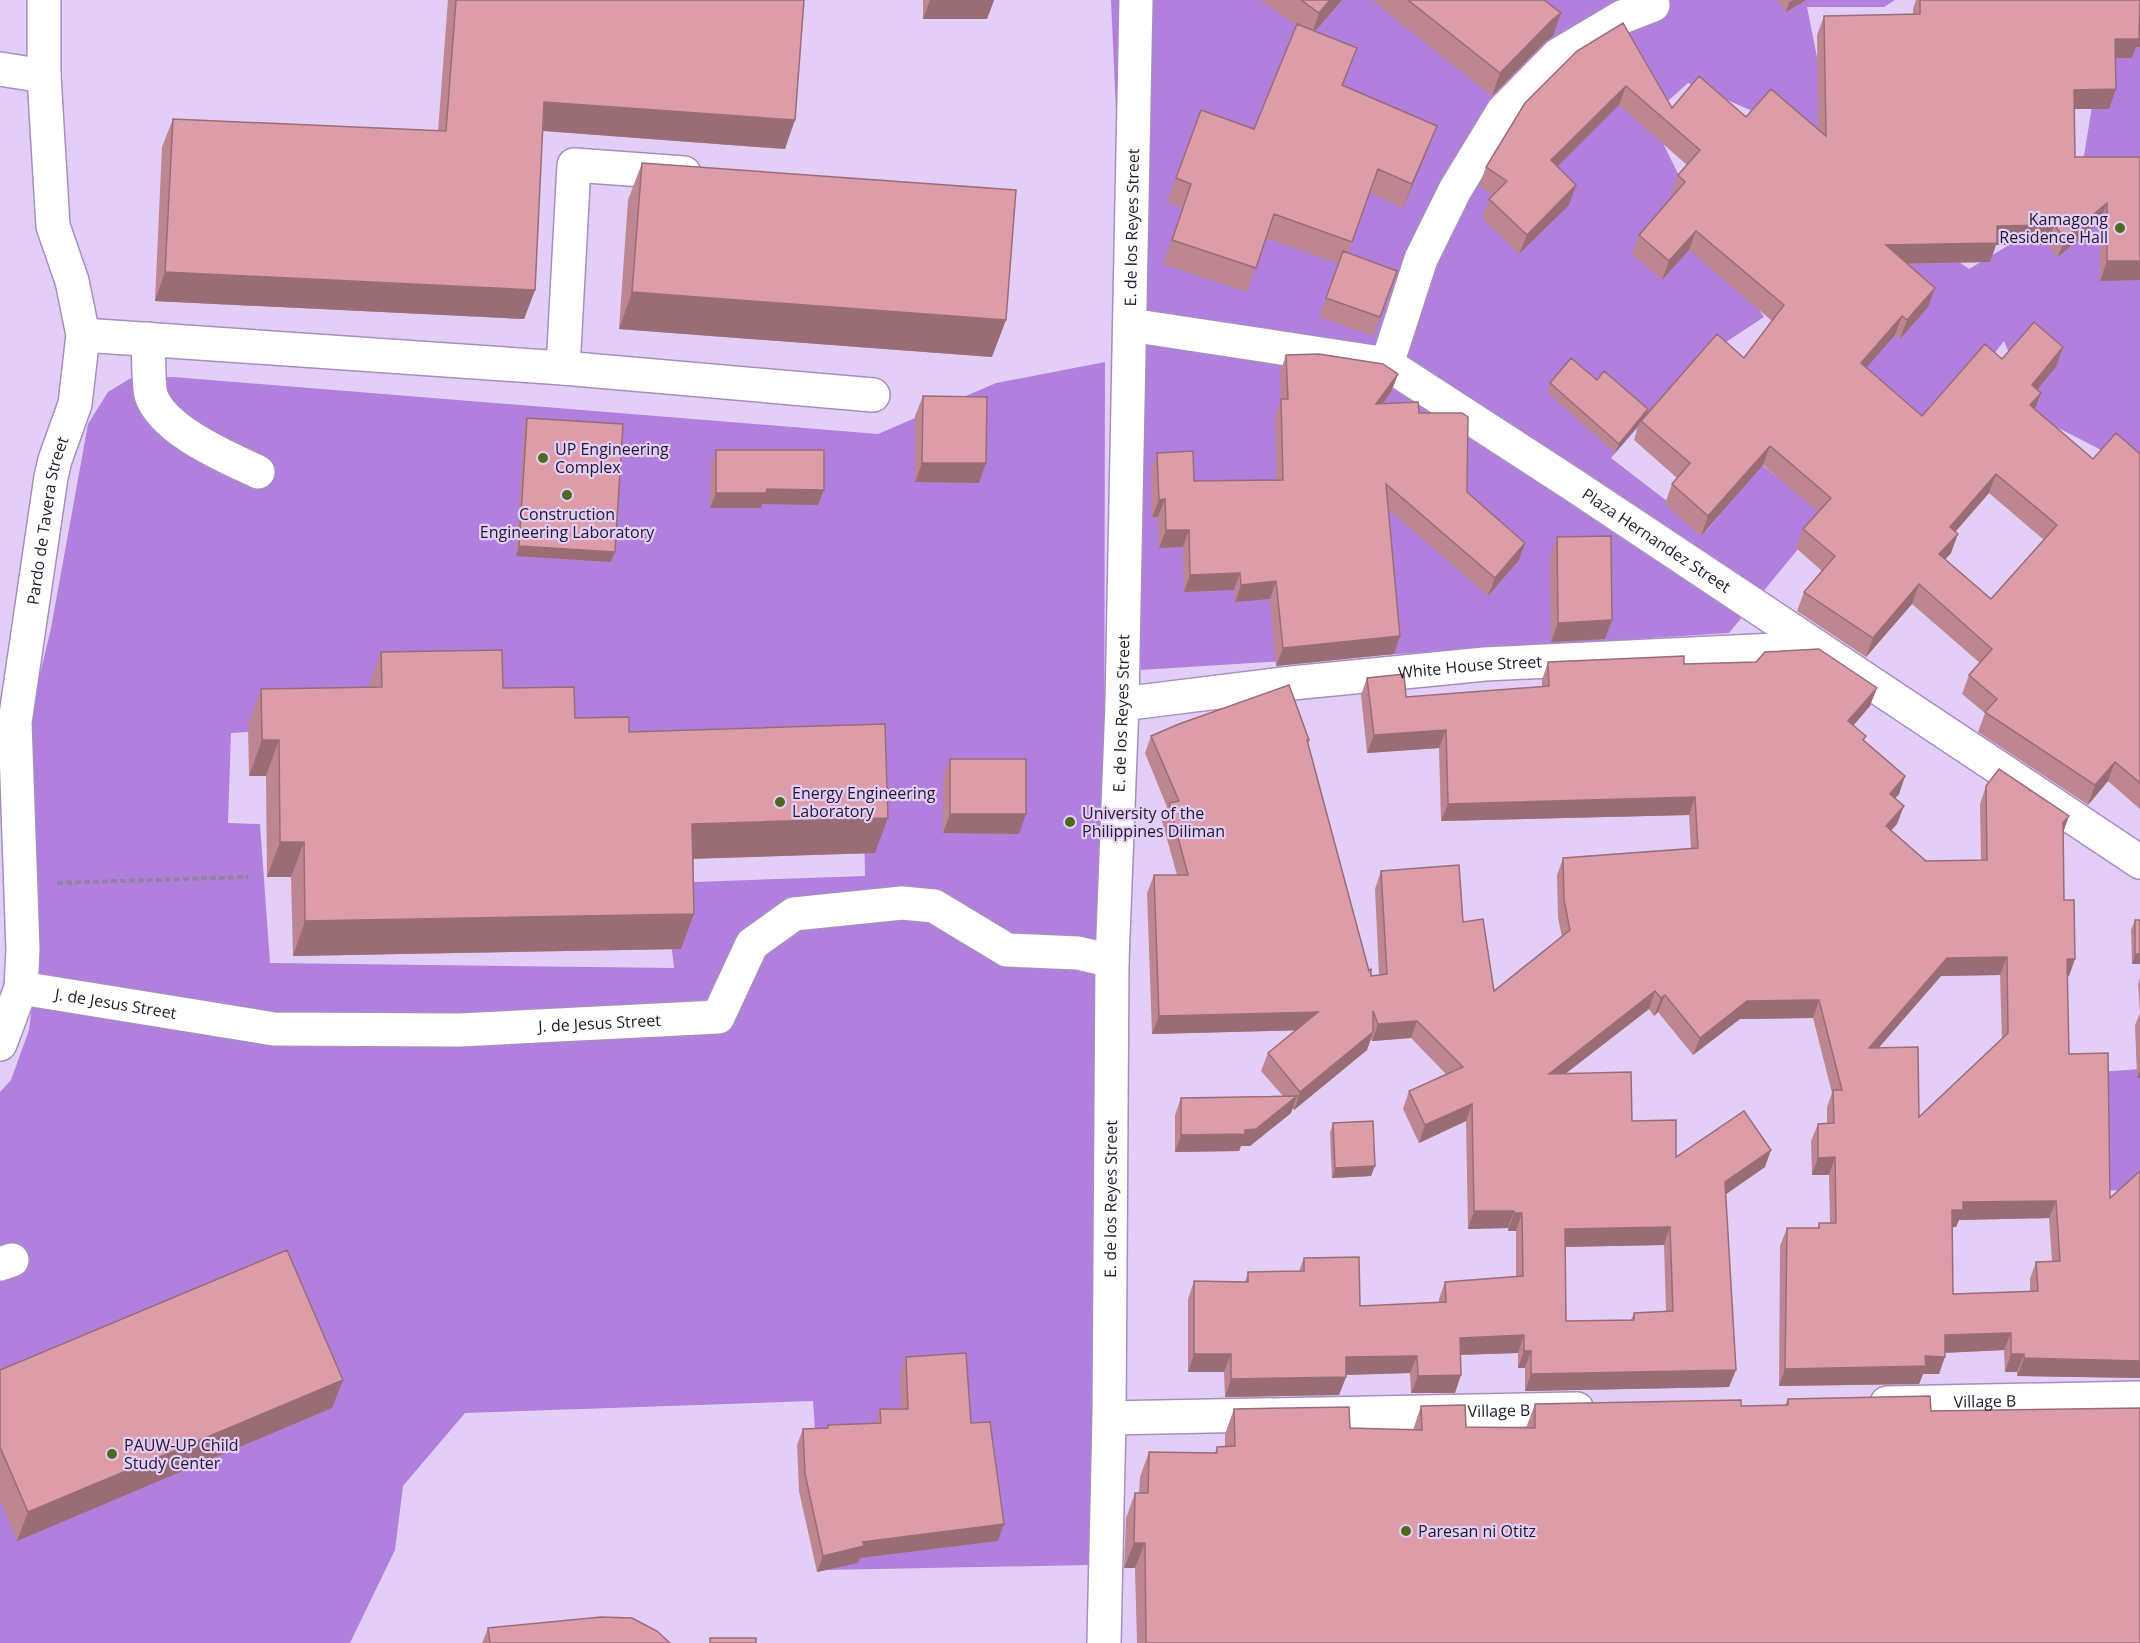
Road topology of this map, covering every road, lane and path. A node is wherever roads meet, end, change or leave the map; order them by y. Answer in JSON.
{"nodes":[{"id":1,"x":44,"y":0,"type":"edge"},
{"id":2,"x":1136,"y":0,"type":"edge"},
{"id":3,"x":1653,"y":5,"type":"dead end"},
{"id":4,"x":0,"y":69,"type":"edge"},
{"id":5,"x":44,"y":76,"type":"junction"},
{"id":6,"x":715,"y":176,"type":"edge"},
{"id":7,"x":1130,"y":325,"type":"junction"},
{"id":8,"x":83,"y":334,"type":"junction"},
{"id":9,"x":148,"y":339,"type":"junction"},
{"id":10,"x":1388,"y":364,"type":"junction"},
{"id":11,"x":563,"y":368,"type":"junction"},
{"id":12,"x":873,"y":395,"type":"dead end"},
{"id":13,"x":258,"y":472,"type":"dead end"},
{"id":14,"x":1817,"y":648,"type":"junction"},
{"id":15,"x":1122,"y":704,"type":"junction"},
{"id":16,"x":7,"y":722,"type":"edge"},
{"id":17,"x":2140,"y":862,"type":"edge"},
{"id":18,"x":248,"y":877,"type":"dead end"},
{"id":19,"x":20,"y":884,"type":"junction"},
{"id":20,"x":1112,"y":961,"type":"junction"},
{"id":21,"x":21,"y":988,"type":"junction"},
{"id":22,"x":0,"y":1044,"type":"edge"},
{"id":23,"x":2140,"y":1398,"type":"edge"},
{"id":24,"x":1852,"y":1404,"type":"edge"},
{"id":25,"x":1612,"y":1408,"type":"edge"},
{"id":26,"x":1109,"y":1418,"type":"junction"},
{"id":27,"x":1104,"y":1643,"type":"edge"}],
"edges":[{"from":1,"to":5,"type":"street","name":"Pardo de Tavera Street"},
{"from":2,"to":7,"type":"street","name":"E. de los Reyes Street"},
{"from":3,"to":10,"type":"street"},
{"from":4,"to":5,"type":"street"},
{"from":5,"to":8,"type":"street","name":"Pardo de Tavera Street"},
{"from":6,"to":11,"type":"street"},
{"from":7,"to":10,"type":"street","name":"Plaza Hernandez Street"},
{"from":7,"to":15,"type":"street","name":"E. de los Reyes Street"},
{"from":8,"to":9,"type":"street"},
{"from":8,"to":16,"type":"street","name":"Pardo de Tavera Street"},
{"from":9,"to":11,"type":"street"},
{"from":9,"to":13,"type":"street"},
{"from":10,"to":14,"type":"street","name":"Plaza Hernandez Street"},
{"from":11,"to":12,"type":"street"},
{"from":14,"to":15,"type":"street","name":"White House Street"},
{"from":14,"to":17,"type":"street","name":"Plaza Hernandez Street"},
{"from":15,"to":20,"type":"street","name":"E. de los Reyes Street"},
{"from":16,"to":19,"type":"street","name":"Pardo de Tavera Street"},
{"from":18,"to":19,"type":"path"},
{"from":19,"to":21,"type":"street","name":"Pardo de Tavera Street"},
{"from":20,"to":21,"type":"street","name":"J. de Jesus Street"},
{"from":20,"to":26,"type":"street","name":"E. de los Reyes Street"},
{"from":21,"to":22,"type":"street","name":"Pardo de Tavera Street"},
{"from":23,"to":24,"type":"street","name":"Village B"},
{"from":25,"to":26,"type":"street","name":"Village B"},
{"from":26,"to":27,"type":"street","name":"E. de los Reyes Street"}]}
